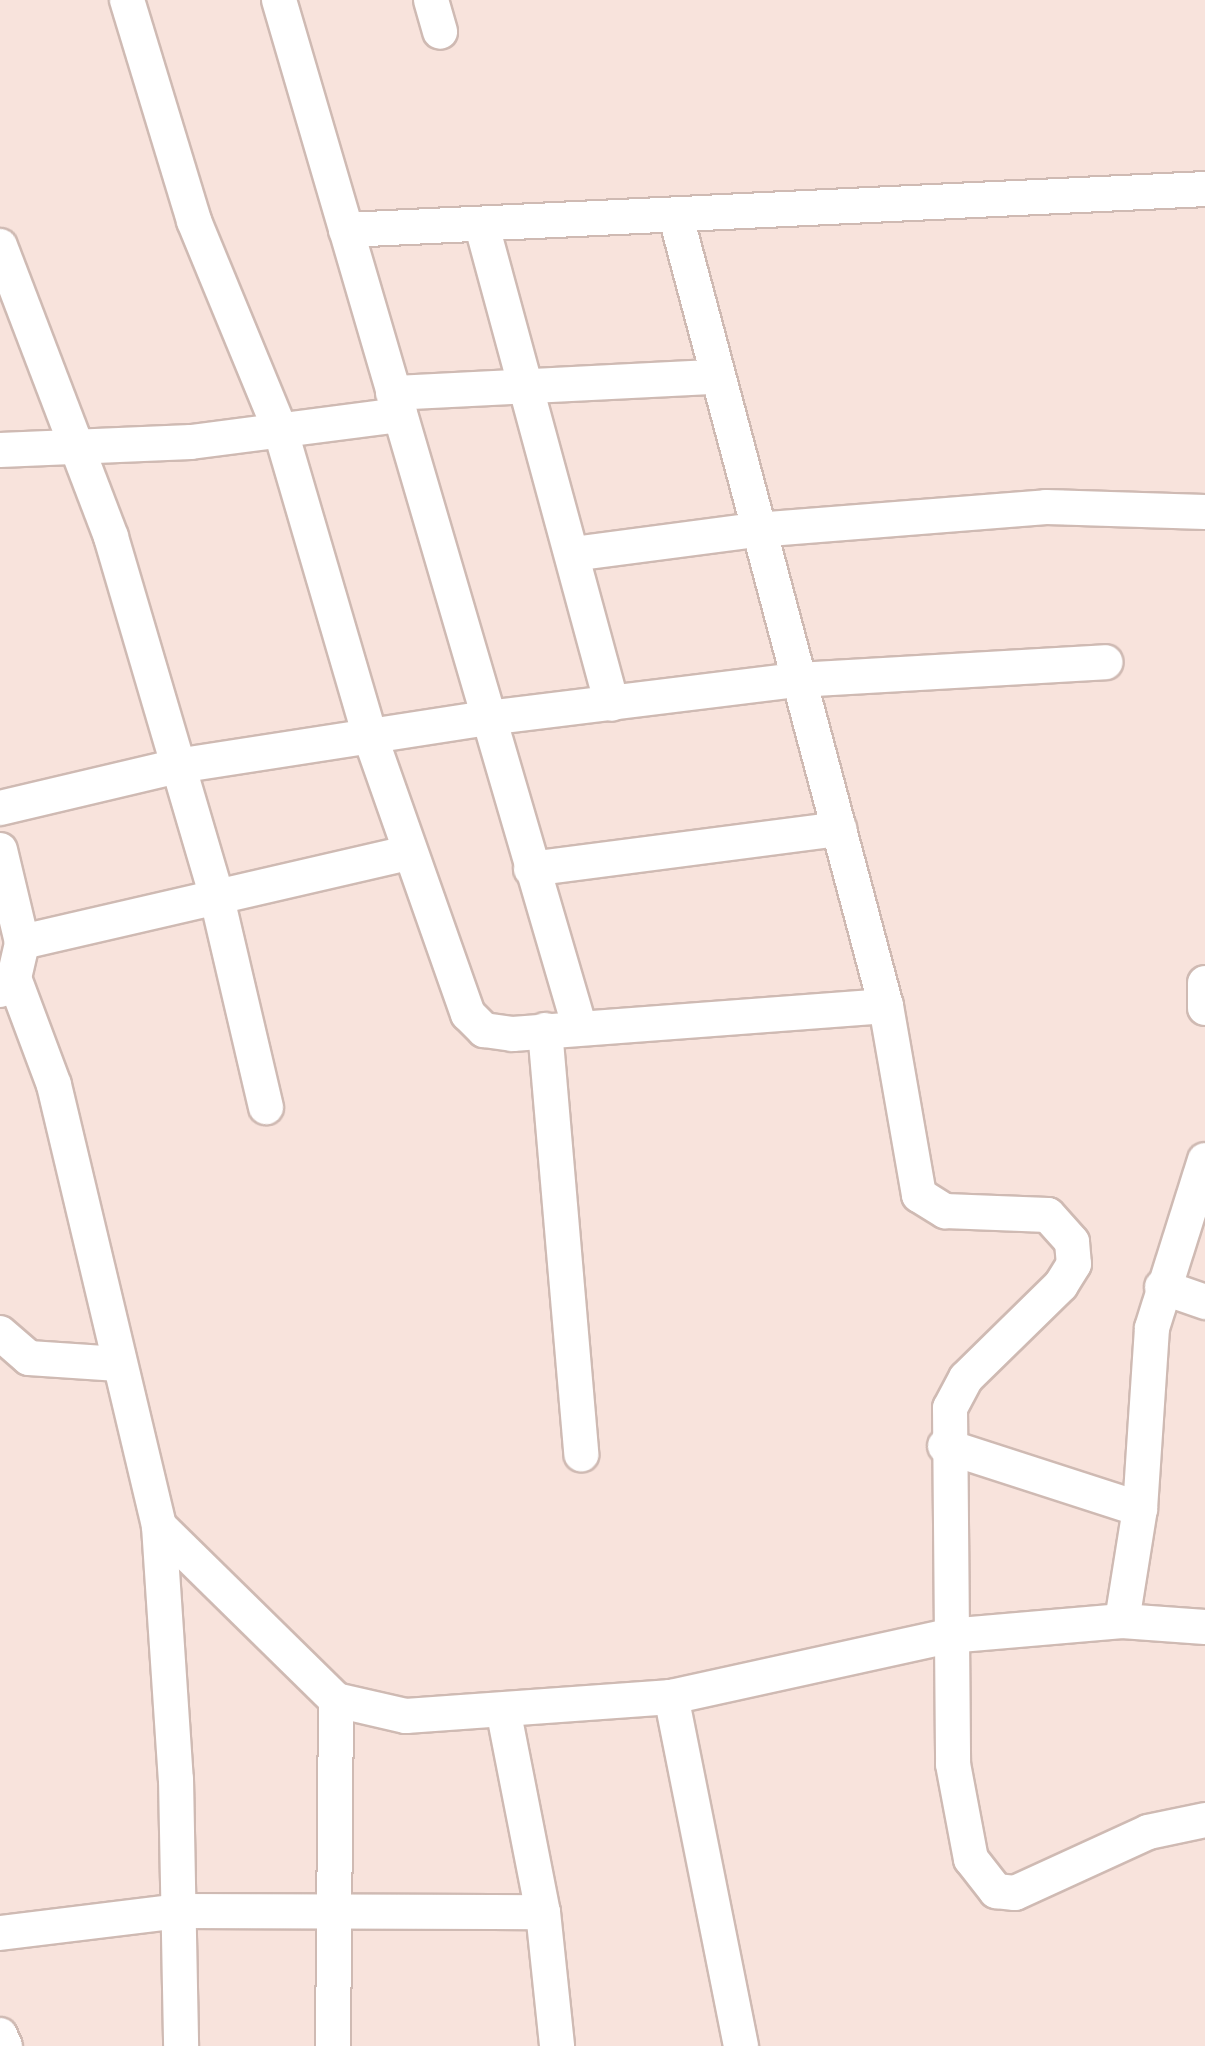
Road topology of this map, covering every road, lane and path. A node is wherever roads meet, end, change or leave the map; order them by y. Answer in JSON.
{"nodes":[{"id":1,"x":127,"y":0,"type":"edge"},
{"id":2,"x":279,"y":0,"type":"edge"},
{"id":3,"x":1205,"y":189,"type":"edge"},
{"id":4,"x":676,"y":217,"type":"junction"},
{"id":5,"x":482,"y":226,"type":"junction"},
{"id":6,"x":346,"y":230,"type":"junction"},
{"id":7,"x":0,"y":246,"type":"edge"},
{"id":8,"x":714,"y":377,"type":"junction"},
{"id":9,"x":528,"y":383,"type":"junction"},
{"id":10,"x":396,"y":404,"type":"junction"},
{"id":11,"x":281,"y":432,"type":"junction"},
{"id":12,"x":0,"y":450,"type":"edge"},
{"id":13,"x":81,"y":450,"type":"junction"},
{"id":14,"x":1205,"y":512,"type":"edge"},
{"id":15,"x":756,"y":530,"type":"junction"},
{"id":16,"x":573,"y":554,"type":"junction"},
{"id":17,"x":1105,"y":662,"type":"dead end"},
{"id":18,"x":797,"y":680,"type":"junction"},
{"id":19,"x":612,"y":704,"type":"junction"},
{"id":20,"x":487,"y":718,"type":"junction"},
{"id":21,"x":370,"y":736,"type":"junction"},
{"id":22,"x":177,"y":766,"type":"junction"},
{"id":23,"x":0,"y":808,"type":"edge"},
{"id":24,"x":839,"y":829,"type":"junction"},
{"id":25,"x":0,"y":850,"type":"edge"},
{"id":26,"x":409,"y":853,"type":"junction"},
{"id":27,"x":531,"y":869,"type":"junction"},
{"id":28,"x":216,"y":894,"type":"junction"},
{"id":29,"x":22,"y":942,"type":"junction"},
{"id":30,"x":1205,"y":983,"type":"edge"},
{"id":31,"x":7,"y":984,"type":"edge"},
{"id":32,"x":1205,"y":997,"type":"edge"},
{"id":33,"x":886,"y":1006,"type":"junction"},
{"id":34,"x":1205,"y":1008,"type":"edge"},
{"id":35,"x":579,"y":1025,"type":"junction"},
{"id":36,"x":545,"y":1030,"type":"junction"},
{"id":37,"x":266,"y":1107,"type":"dead end"},
{"id":38,"x":1205,"y":1160,"type":"edge"},
{"id":39,"x":1162,"y":1287,"type":"junction"},
{"id":40,"x":1205,"y":1302,"type":"edge"},
{"id":41,"x":0,"y":1333,"type":"edge"},
{"id":42,"x":119,"y":1364,"type":"junction"},
{"id":43,"x":945,"y":1446,"type":"junction"},
{"id":44,"x":581,"y":1454,"type":"dead end"},
{"id":45,"x":1140,"y":1509,"type":"junction"},
{"id":46,"x":159,"y":1526,"type":"junction"},
{"id":47,"x":1122,"y":1621,"type":"junction"},
{"id":48,"x":1205,"y":1627,"type":"edge"},
{"id":49,"x":948,"y":1636,"type":"junction"},
{"id":50,"x":671,"y":1697,"type":"junction"},
{"id":51,"x":336,"y":1700,"type":"junction"},
{"id":52,"x":504,"y":1714,"type":"junction"},
{"id":53,"x":1205,"y":1820,"type":"edge"},
{"id":54,"x":179,"y":1911,"type":"junction"},
{"id":55,"x":335,"y":1912,"type":"junction"},
{"id":56,"x":543,"y":1912,"type":"junction"},
{"id":57,"x":0,"y":1933,"type":"edge"},
{"id":58,"x":0,"y":2035,"type":"edge"},
{"id":59,"x":5,"y":2046,"type":"edge"},
{"id":60,"x":181,"y":2046,"type":"edge"},
{"id":61,"x":333,"y":2046,"type":"edge"},
{"id":62,"x":557,"y":2046,"type":"edge"},
{"id":63,"x":741,"y":2046,"type":"edge"}],
"edges":[{"from":1,"to":11,"type":"street"},
{"from":2,"to":6,"type":"street"},
{"from":3,"to":4,"type":"street"},
{"from":4,"to":5,"type":"street"},
{"from":4,"to":8,"type":"street"},
{"from":5,"to":6,"type":"street"},
{"from":5,"to":9,"type":"street"},
{"from":6,"to":10,"type":"street"},
{"from":7,"to":13,"type":"street"},
{"from":8,"to":9,"type":"street"},
{"from":8,"to":15,"type":"street"},
{"from":9,"to":10,"type":"street"},
{"from":9,"to":16,"type":"street"},
{"from":10,"to":11,"type":"street"},
{"from":10,"to":20,"type":"street"},
{"from":11,"to":13,"type":"street"},
{"from":11,"to":21,"type":"street"},
{"from":12,"to":13,"type":"street"},
{"from":13,"to":22,"type":"street"},
{"from":14,"to":15,"type":"street"},
{"from":15,"to":16,"type":"street"},
{"from":15,"to":18,"type":"street"},
{"from":16,"to":19,"type":"street"},
{"from":17,"to":18,"type":"street"},
{"from":18,"to":19,"type":"street"},
{"from":18,"to":24,"type":"street"},
{"from":19,"to":20,"type":"street"},
{"from":20,"to":21,"type":"street"},
{"from":20,"to":27,"type":"street"},
{"from":21,"to":22,"type":"street"},
{"from":21,"to":26,"type":"street"},
{"from":22,"to":23,"type":"street"},
{"from":22,"to":28,"type":"street"},
{"from":24,"to":27,"type":"street"},
{"from":24,"to":33,"type":"street"},
{"from":25,"to":29,"type":"street"},
{"from":26,"to":28,"type":"street"},
{"from":26,"to":36,"type":"street"},
{"from":27,"to":35,"type":"street"},
{"from":28,"to":29,"type":"street"},
{"from":28,"to":37,"type":"street"},
{"from":29,"to":31,"type":"street"},
{"from":30,"to":32,"type":"street"},
{"from":31,"to":42,"type":"street"},
{"from":32,"to":34,"type":"street"},
{"from":33,"to":35,"type":"street"},
{"from":33,"to":43,"type":"street"},
{"from":35,"to":36,"type":"street"},
{"from":36,"to":44,"type":"street"},
{"from":38,"to":39,"type":"street"},
{"from":39,"to":40,"type":"street"},
{"from":39,"to":45,"type":"street"},
{"from":41,"to":42,"type":"street"},
{"from":42,"to":46,"type":"street"},
{"from":43,"to":45,"type":"street"},
{"from":43,"to":49,"type":"street"},
{"from":45,"to":47,"type":"street"},
{"from":46,"to":51,"type":"street"},
{"from":46,"to":54,"type":"street"},
{"from":47,"to":48,"type":"street"},
{"from":47,"to":49,"type":"street"},
{"from":49,"to":50,"type":"street"},
{"from":49,"to":53,"type":"street"},
{"from":50,"to":52,"type":"street"},
{"from":50,"to":63,"type":"street"},
{"from":51,"to":52,"type":"street"},
{"from":51,"to":55,"type":"street"},
{"from":52,"to":56,"type":"street"},
{"from":54,"to":55,"type":"street"},
{"from":54,"to":57,"type":"street"},
{"from":54,"to":60,"type":"street"},
{"from":55,"to":56,"type":"street"},
{"from":55,"to":61,"type":"street"},
{"from":56,"to":62,"type":"street"},
{"from":58,"to":59,"type":"street"}]}
